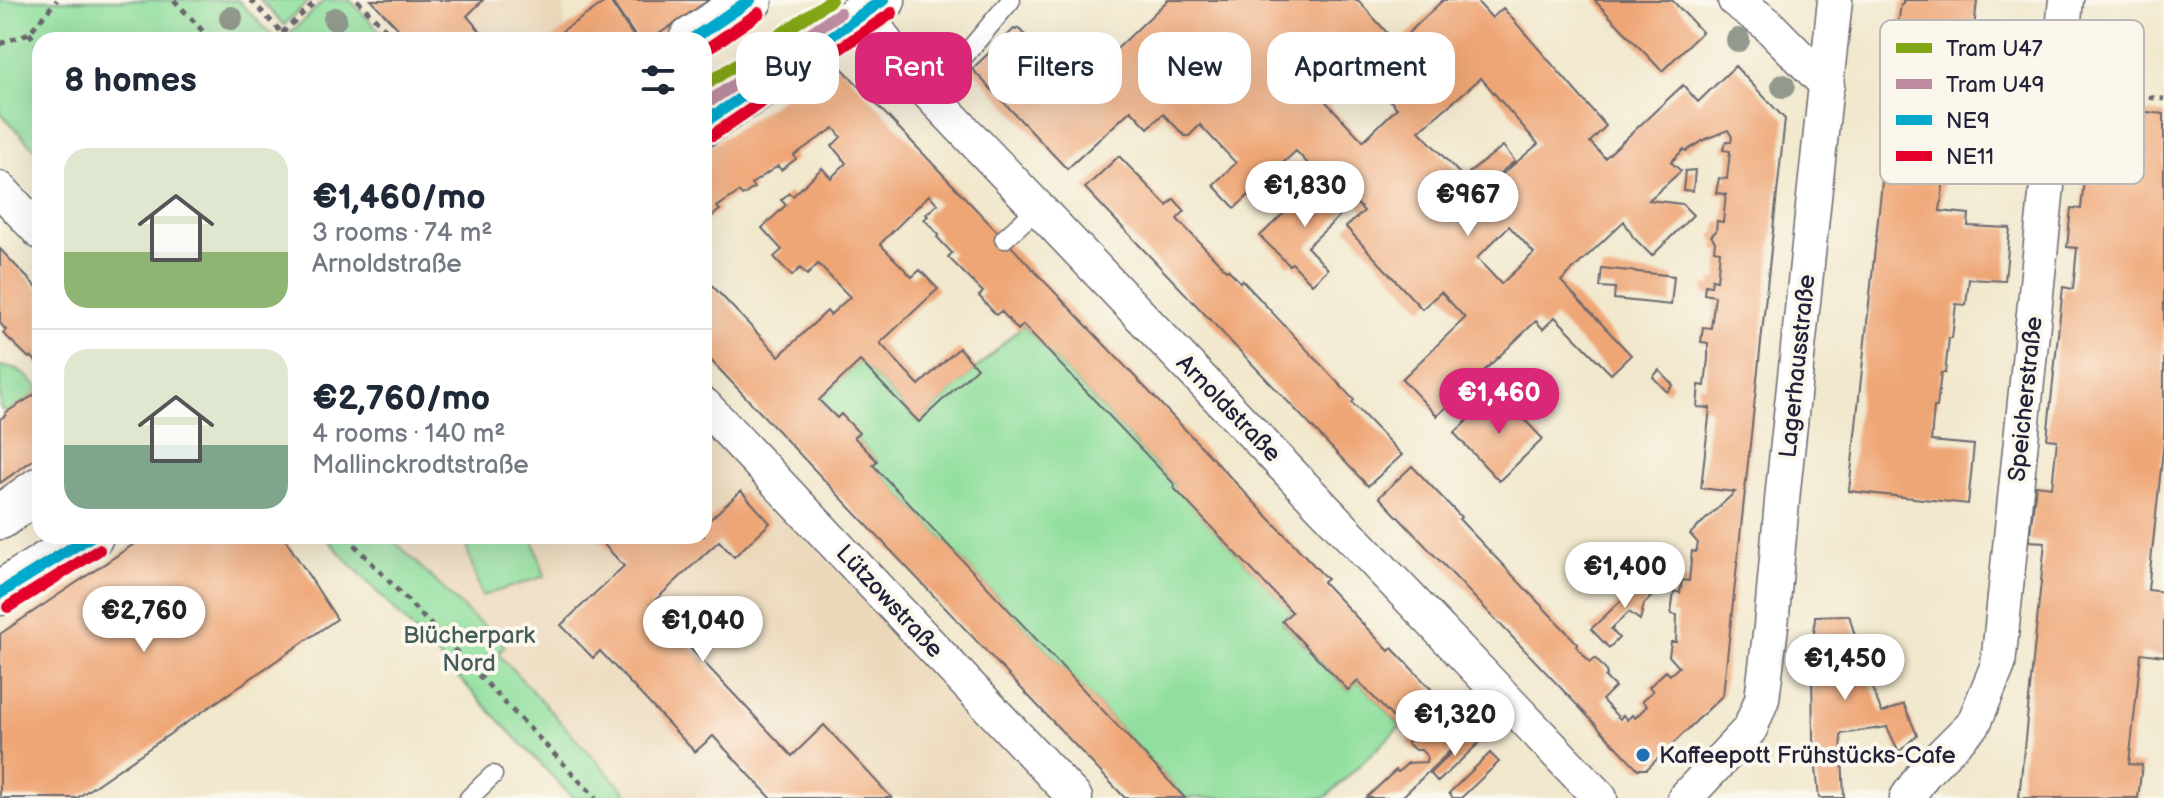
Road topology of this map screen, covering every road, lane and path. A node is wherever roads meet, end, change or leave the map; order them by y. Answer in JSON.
{"nodes":[{"id":1,"x":57,"y":0,"type":"edge"},
{"id":2,"x":174,"y":0,"type":"edge"},
{"id":3,"x":251,"y":0,"type":"edge"},
{"id":4,"x":317,"y":0,"type":"edge"},
{"id":5,"x":357,"y":0,"type":"edge"},
{"id":6,"x":750,"y":0,"type":"edge"},
{"id":7,"x":1011,"y":0,"type":"edge"},
{"id":8,"x":1835,"y":0,"type":"edge"},
{"id":9,"x":2066,"y":0,"type":"edge"},
{"id":10,"x":1747,"y":2,"type":"edge"},
{"id":11,"x":875,"y":6,"type":"edge"},
{"id":12,"x":2064,"y":20,"type":"edge"},
{"id":13,"x":204,"y":32,"type":"edge"},
{"id":14,"x":281,"y":32,"type":"edge"},
{"id":15,"x":283,"y":32,"type":"edge"},
{"id":16,"x":388,"y":32,"type":"edge"},
{"id":17,"x":703,"y":32,"type":"edge"},
{"id":18,"x":886,"y":32,"type":"edge"},
{"id":19,"x":29,"y":33,"type":"junction"},
{"id":20,"x":32,"y":37,"type":"edge"},
{"id":21,"x":0,"y":44,"type":"edge"},
{"id":22,"x":972,"y":47,"type":"edge"},
{"id":23,"x":1827,"y":85,"type":"junction"},
{"id":24,"x":2144,"y":97,"type":"edge"},
{"id":25,"x":2164,"y":99,"type":"edge"},
{"id":26,"x":939,"y":104,"type":"edge"},
{"id":27,"x":712,"y":117,"type":"edge"},
{"id":28,"x":2048,"y":184,"type":"edge"},
{"id":29,"x":0,"y":189,"type":"edge"},
{"id":30,"x":1039,"y":207,"type":"junction"},
{"id":31,"x":32,"y":223,"type":"edge"},
{"id":32,"x":1004,"y":239,"type":"dead end"},
{"id":33,"x":712,"y":413,"type":"edge"},
{"id":34,"x":32,"y":495,"type":"edge"},
{"id":35,"x":0,"y":517,"type":"edge"},
{"id":36,"x":78,"y":544,"type":"edge"},
{"id":37,"x":354,"y":544,"type":"edge"},
{"id":38,"x":0,"y":593,"type":"edge"},
{"id":39,"x":493,"y":775,"type":"dead end"},
{"id":40,"x":1915,"y":785,"type":"edge"},
{"id":41,"x":469,"y":798,"type":"edge"},
{"id":42,"x":596,"y":798,"type":"edge"},
{"id":43,"x":1075,"y":798,"type":"edge"},
{"id":44,"x":1600,"y":798,"type":"edge"},
{"id":45,"x":1685,"y":798,"type":"edge"},
{"id":46,"x":1885,"y":798,"type":"edge"}],
"edges":[{"from":1,"to":19,"type":"path"},
{"from":2,"to":13,"type":"path"},
{"from":3,"to":14,"type":"path"},
{"from":4,"to":15,"type":"path"},
{"from":5,"to":16,"type":"path"},
{"from":6,"to":17,"type":"main road"},
{"from":7,"to":22,"type":"lane"},
{"from":8,"to":23,"type":"street","name":"Lagerhausstraße"},
{"from":9,"to":12,"type":"street","name":"Speicherstraße"},
{"from":10,"to":23,"type":"street"},
{"from":11,"to":18,"type":"street","name":"Arnoldstraße"},
{"from":11,"to":27,"type":"main road"},
{"from":19,"to":20,"type":"path"},
{"from":19,"to":21,"type":"path"},
{"from":23,"to":45,"type":"street","name":"Lagerhausstraße"},
{"from":24,"to":25,"type":"path"},
{"from":26,"to":30,"type":"street","name":"Arnoldstraße"},
{"from":28,"to":40,"type":"street","name":"Speicherstraße"},
{"from":29,"to":31,"type":"street"},
{"from":30,"to":32,"type":"lane"},
{"from":30,"to":44,"type":"street","name":"Arnoldstraße"},
{"from":33,"to":43,"type":"street","name":"Lützowstraße"},
{"from":34,"to":35,"type":"main road"},
{"from":36,"to":38,"type":"main road"},
{"from":37,"to":42,"type":"path"},
{"from":39,"to":41,"type":"lane"},
{"from":40,"to":46,"type":"street","name":"Speicherstraße"}]}
